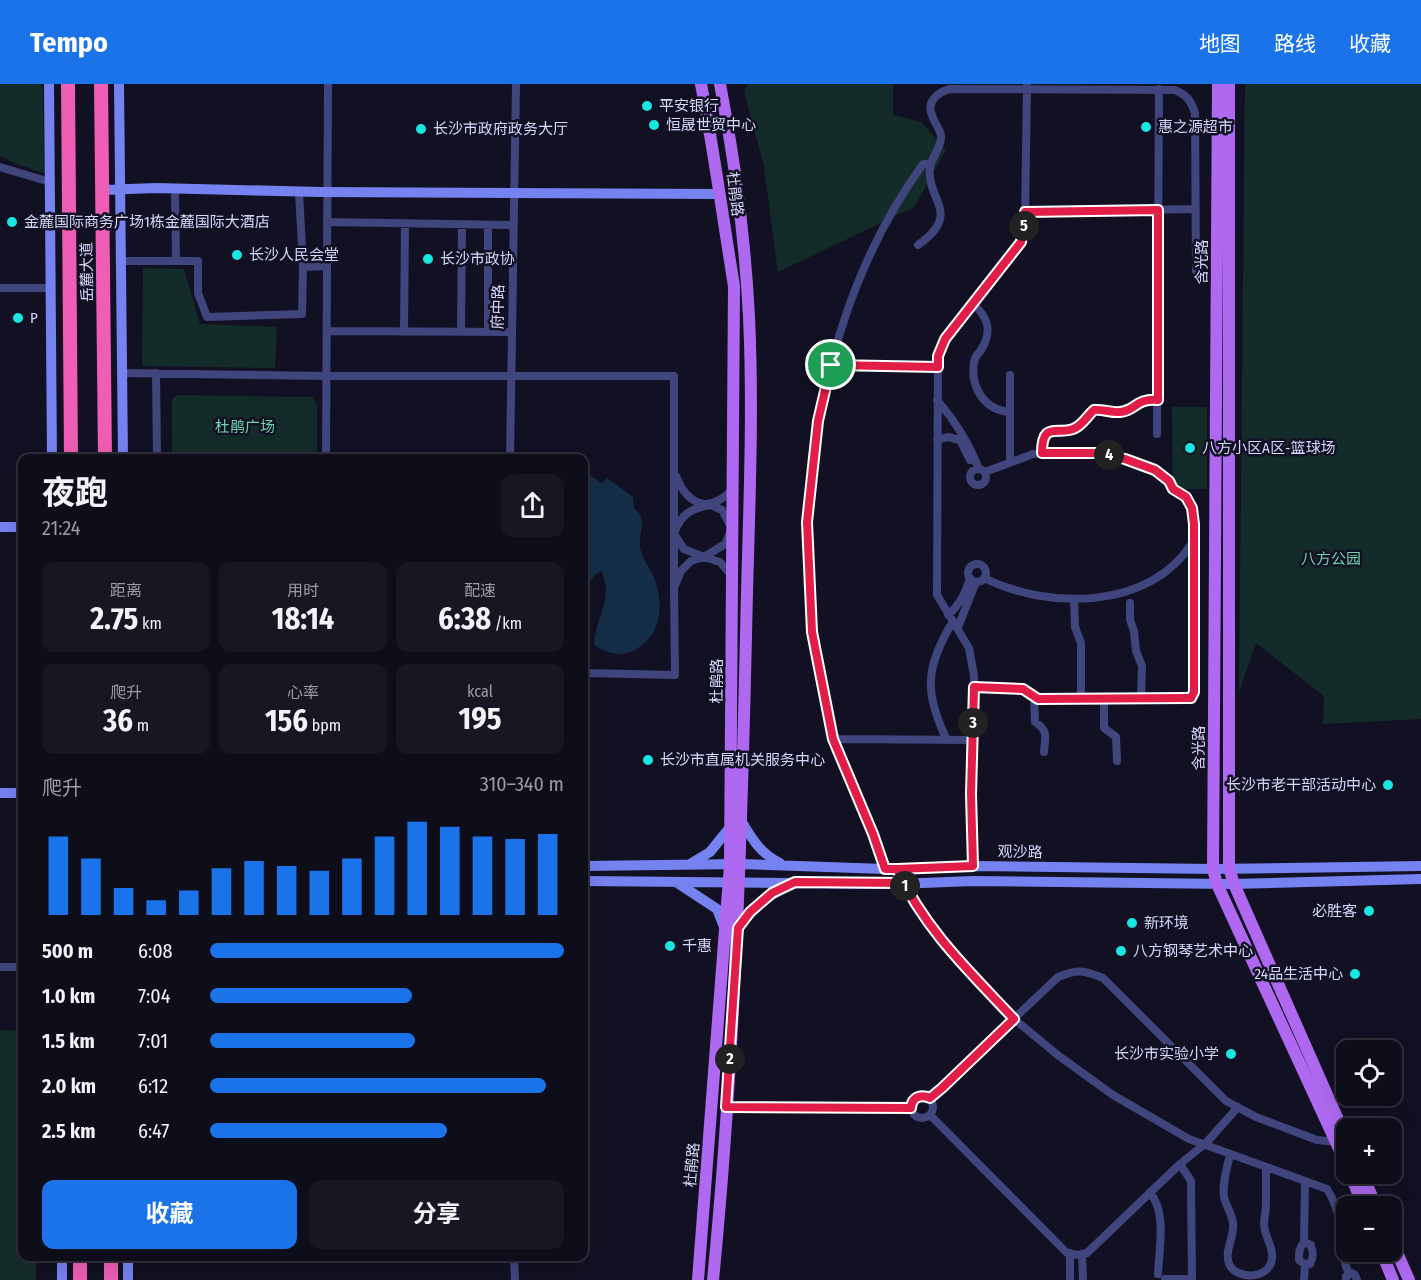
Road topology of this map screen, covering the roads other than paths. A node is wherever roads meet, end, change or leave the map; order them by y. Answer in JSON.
{"nodes":[{"id":1,"x":49,"y":84,"type":"edge"},
{"id":2,"x":68,"y":84,"type":"edge"},
{"id":3,"x":101,"y":84,"type":"edge"},
{"id":4,"x":119,"y":84,"type":"edge"},
{"id":5,"x":328,"y":84,"type":"edge"},
{"id":6,"x":516,"y":84,"type":"edge"},
{"id":7,"x":701,"y":84,"type":"edge"},
{"id":8,"x":720,"y":84,"type":"edge"},
{"id":9,"x":1218,"y":84,"type":"edge"},
{"id":10,"x":1229,"y":84,"type":"edge"},
{"id":11,"x":1027,"y":86,"type":"edge"},
{"id":12,"x":1159,"y":89,"type":"junction"},
{"id":13,"x":931,"y":164,"type":"junction"},
{"id":14,"x":0,"y":167,"type":"edge"},
{"id":15,"x":50,"y":182,"type":"junction"},
{"id":16,"x":121,"y":189,"type":"junction"},
{"id":17,"x":175,"y":189,"type":"junction"},
{"id":18,"x":102,"y":190,"type":"junction"},
{"id":19,"x":298,"y":191,"type":"junction"},
{"id":20,"x":327,"y":192,"type":"junction"},
{"id":21,"x":514,"y":193,"type":"junction"},
{"id":22,"x":719,"y":194,"type":"junction"},
{"id":23,"x":1195,"y":209,"type":"junction"},
{"id":24,"x":1158,"y":210,"type":"junction"},
{"id":25,"x":1025,"y":212,"type":"junction"},
{"id":26,"x":327,"y":222,"type":"junction"},
{"id":27,"x":405,"y":224,"type":"junction"},
{"id":28,"x":462,"y":225,"type":"junction"},
{"id":29,"x":488,"y":225,"type":"junction"},
{"id":30,"x":513,"y":225,"type":"junction"},
{"id":31,"x":918,"y":244,"type":"dead end"},
{"id":32,"x":121,"y":261,"type":"junction"},
{"id":33,"x":176,"y":261,"type":"junction"},
{"id":34,"x":327,"y":266,"type":"junction"},
{"id":35,"x":303,"y":267,"type":"junction"},
{"id":36,"x":1196,"y":271,"type":"dead end"},
{"id":37,"x":0,"y":288,"type":"edge"},
{"id":38,"x":50,"y":288,"type":"junction"},
{"id":39,"x":973,"y":304,"type":"junction"},
{"id":40,"x":327,"y":331,"type":"junction"},
{"id":41,"x":461,"y":331,"type":"junction"},
{"id":42,"x":488,"y":331,"type":"junction"},
{"id":43,"x":404,"y":332,"type":"junction"},
{"id":44,"x":511,"y":332,"type":"junction"},
{"id":45,"x":831,"y":365,"type":"junction"},
{"id":46,"x":938,"y":367,"type":"junction"},
{"id":47,"x":122,"y":373,"type":"junction"},
{"id":48,"x":156,"y":373,"type":"junction"},
{"id":49,"x":1010,"y":375,"type":"dead end"},
{"id":50,"x":327,"y":376,"type":"junction"},
{"id":51,"x":510,"y":376,"type":"junction"},
{"id":52,"x":937,"y":400,"type":"junction"},
{"id":53,"x":1158,"y":400,"type":"junction"},
{"id":54,"x":1010,"y":412,"type":"junction"},
{"id":55,"x":1157,"y":434,"type":"dead end"},
{"id":56,"x":937,"y":440,"type":"junction"},
{"id":57,"x":1042,"y":453,"type":"junction"},
{"id":58,"x":52,"y":454,"type":"edge"},
{"id":59,"x":71,"y":454,"type":"edge"},
{"id":60,"x":105,"y":454,"type":"edge"},
{"id":61,"x":123,"y":454,"type":"edge"},
{"id":62,"x":157,"y":454,"type":"edge"},
{"id":63,"x":326,"y":454,"type":"edge"},
{"id":64,"x":510,"y":454,"type":"edge"},
{"id":65,"x":1010,"y":462,"type":"junction"},
{"id":66,"x":674,"y":469,"type":"junction"},
{"id":67,"x":979,"y":471,"type":"junction"},
{"id":68,"x":732,"y":489,"type":"junction"},
{"id":69,"x":711,"y":505,"type":"junction"},
{"id":70,"x":0,"y":527,"type":"edge"},
{"id":71,"x":18,"y":527,"type":"edge"},
{"id":72,"x":732,"y":529,"type":"junction"},
{"id":73,"x":674,"y":534,"type":"junction"},
{"id":74,"x":1193,"y":542,"type":"junction"},
{"id":75,"x":704,"y":557,"type":"junction"},
{"id":76,"x":733,"y":576,"type":"junction"},
{"id":77,"x":977,"y":579,"type":"junction"},
{"id":78,"x":674,"y":588,"type":"junction"},
{"id":79,"x":1074,"y":599,"type":"junction"},
{"id":80,"x":1130,"y":603,"type":"dead end"},
{"id":81,"x":953,"y":621,"type":"junction"},
{"id":82,"x":588,"y":673,"type":"edge"},
{"id":83,"x":974,"y":687,"type":"junction"},
{"id":84,"x":1034,"y":696,"type":"junction"},
{"id":85,"x":1081,"y":699,"type":"junction"},
{"id":86,"x":1104,"y":699,"type":"junction"},
{"id":87,"x":1141,"y":699,"type":"junction"},
{"id":88,"x":833,"y":739,"type":"junction"},
{"id":89,"x":947,"y":740,"type":"junction"},
{"id":90,"x":972,"y":740,"type":"junction"},
{"id":91,"x":1044,"y":752,"type":"dead end"},
{"id":92,"x":1117,"y":761,"type":"dead end"},
{"id":93,"x":0,"y":793,"type":"edge"},
{"id":94,"x":18,"y":793,"type":"edge"},
{"id":95,"x":736,"y":824,"type":"junction"},
{"id":96,"x":687,"y":865,"type":"junction"},
{"id":97,"x":735,"y":865,"type":"junction"},
{"id":98,"x":588,"y":866,"type":"edge"},
{"id":99,"x":786,"y":866,"type":"junction"},
{"id":100,"x":973,"y":866,"type":"junction"},
{"id":101,"x":1421,"y":866,"type":"edge"},
{"id":102,"x":1229,"y":868,"type":"junction"},
{"id":103,"x":885,"y":869,"type":"junction"},
{"id":104,"x":897,"y":869,"type":"junction"},
{"id":105,"x":1213,"y":869,"type":"junction"},
{"id":106,"x":1421,"y":879,"type":"edge"},
{"id":107,"x":588,"y":881,"type":"edge"},
{"id":108,"x":676,"y":882,"type":"junction"},
{"id":109,"x":734,"y":882,"type":"junction"},
{"id":110,"x":795,"y":882,"type":"junction"},
{"id":111,"x":904,"y":883,"type":"junction"},
{"id":112,"x":1217,"y":884,"type":"junction"},
{"id":113,"x":1234,"y":884,"type":"junction"},
{"id":114,"x":738,"y":928,"type":"junction"},
{"id":115,"x":726,"y":934,"type":"junction"},
{"id":116,"x":0,"y":967,"type":"edge"},
{"id":117,"x":18,"y":967,"type":"edge"},
{"id":118,"x":1014,"y":1019,"type":"junction"},
{"id":119,"x":930,"y":1098,"type":"junction"},
{"id":120,"x":726,"y":1107,"type":"junction"},
{"id":121,"x":1238,"y":1107,"type":"junction"},
{"id":122,"x":911,"y":1108,"type":"junction"},
{"id":123,"x":930,"y":1114,"type":"junction"},
{"id":124,"x":1336,"y":1127,"type":"edge"},
{"id":125,"x":1336,"y":1129,"type":"edge"},
{"id":126,"x":1336,"y":1141,"type":"edge"},
{"id":127,"x":1203,"y":1146,"type":"junction"},
{"id":128,"x":1230,"y":1155,"type":"junction"},
{"id":129,"x":1180,"y":1164,"type":"junction"},
{"id":130,"x":1266,"y":1168,"type":"junction"},
{"id":131,"x":1305,"y":1182,"type":"junction"},
{"id":132,"x":1150,"y":1193,"type":"junction"},
{"id":133,"x":1070,"y":1253,"type":"junction"},
{"id":134,"x":1082,"y":1254,"type":"junction"},
{"id":135,"x":62,"y":1261,"type":"edge"},
{"id":136,"x":80,"y":1261,"type":"edge"},
{"id":137,"x":111,"y":1261,"type":"edge"},
{"id":138,"x":128,"y":1261,"type":"edge"},
{"id":139,"x":514,"y":1261,"type":"edge"},
{"id":140,"x":1386,"y":1262,"type":"edge"},
{"id":141,"x":1401,"y":1262,"type":"edge"},
{"id":142,"x":1234,"y":1277,"type":"edge"},
{"id":143,"x":1347,"y":1277,"type":"edge"},
{"id":144,"x":1160,"y":1278,"type":"edge"},
{"id":145,"x":1263,"y":1278,"type":"edge"},
{"id":146,"x":1192,"y":1279,"type":"edge"},
{"id":147,"x":62,"y":1280,"type":"edge"},
{"id":148,"x":80,"y":1280,"type":"edge"},
{"id":149,"x":111,"y":1280,"type":"edge"},
{"id":150,"x":128,"y":1280,"type":"edge"},
{"id":151,"x":514,"y":1280,"type":"edge"},
{"id":152,"x":698,"y":1280,"type":"edge"},
{"id":153,"x":713,"y":1280,"type":"edge"},
{"id":154,"x":1070,"y":1280,"type":"edge"},
{"id":155,"x":1083,"y":1280,"type":"edge"},
{"id":156,"x":1304,"y":1280,"type":"edge"},
{"id":157,"x":1357,"y":1280,"type":"edge"},
{"id":158,"x":1393,"y":1280,"type":"edge"},
{"id":159,"x":1409,"y":1280,"type":"edge"}],
"edges":[{"from":1,"to":15,"type":"main road"},
{"from":2,"to":59,"type":"highway","name":"岳麓大道"},
{"from":3,"to":18,"type":"highway","name":"岳麓大道"},
{"from":4,"to":16,"type":"main road"},
{"from":5,"to":20,"type":"street"},
{"from":6,"to":21,"type":"street","name":"府中路"},
{"from":7,"to":22,"type":"main road","name":"杜鹃路"},
{"from":8,"to":95,"type":"main road","name":"杜鹃路"},
{"from":9,"to":105,"type":"main road","name":"含光路"},
{"from":10,"to":102,"type":"main road","name":"含光路"},
{"from":11,"to":12,"type":"street"},
{"from":11,"to":13,"type":"street"},
{"from":11,"to":25,"type":"street"},
{"from":12,"to":23,"type":"street"},
{"from":12,"to":24,"type":"street"},
{"from":13,"to":31,"type":"street"},
{"from":13,"to":45,"type":"street"},
{"from":14,"to":15,"type":"street"},
{"from":15,"to":38,"type":"main road"},
{"from":16,"to":17,"type":"main road"},
{"from":16,"to":18,"type":"main road"},
{"from":16,"to":32,"type":"main road"},
{"from":17,"to":19,"type":"main road"},
{"from":17,"to":33,"type":"street"},
{"from":18,"to":60,"type":"highway","name":"岳麓大道"},
{"from":19,"to":20,"type":"main road"},
{"from":19,"to":35,"type":"street"},
{"from":20,"to":21,"type":"main road"},
{"from":20,"to":26,"type":"street"},
{"from":21,"to":22,"type":"main road"},
{"from":21,"to":30,"type":"street","name":"府中路"},
{"from":22,"to":68,"type":"main road","name":"杜鹃路"},
{"from":23,"to":24,"type":"street"},
{"from":23,"to":36,"type":"street"},
{"from":24,"to":25,"type":"street"},
{"from":24,"to":53,"type":"street"},
{"from":25,"to":39,"type":"street"},
{"from":26,"to":27,"type":"street"},
{"from":26,"to":34,"type":"street"},
{"from":27,"to":28,"type":"street"},
{"from":27,"to":43,"type":"street"},
{"from":28,"to":29,"type":"street"},
{"from":28,"to":41,"type":"street"},
{"from":29,"to":30,"type":"street"},
{"from":29,"to":42,"type":"street"},
{"from":30,"to":44,"type":"street","name":"府中路"},
{"from":32,"to":33,"type":"street"},
{"from":32,"to":47,"type":"main road"},
{"from":33,"to":35,"type":"street"},
{"from":34,"to":35,"type":"street"},
{"from":34,"to":40,"type":"street"},
{"from":37,"to":38,"type":"street"},
{"from":38,"to":58,"type":"main road"},
{"from":39,"to":46,"type":"street"},
{"from":39,"to":54,"type":"street"},
{"from":40,"to":43,"type":"street"},
{"from":40,"to":50,"type":"street"},
{"from":41,"to":42,"type":"street"},
{"from":41,"to":43,"type":"street"},
{"from":42,"to":44,"type":"street"},
{"from":44,"to":51,"type":"street","name":"府中路"},
{"from":45,"to":46,"type":"street"},
{"from":45,"to":88,"type":"street"},
{"from":46,"to":52,"type":"street"},
{"from":47,"to":48,"type":"street"},
{"from":47,"to":61,"type":"main road"},
{"from":48,"to":50,"type":"street"},
{"from":48,"to":62,"type":"street"},
{"from":49,"to":54,"type":"street"},
{"from":50,"to":51,"type":"street"},
{"from":50,"to":63,"type":"street"},
{"from":51,"to":64,"type":"street","name":"府中路"},
{"from":51,"to":66,"type":"street"},
{"from":52,"to":56,"type":"street"},
{"from":52,"to":67,"type":"street"},
{"from":53,"to":55,"type":"street"},
{"from":53,"to":57,"type":"street"},
{"from":54,"to":65,"type":"street"},
{"from":56,"to":67,"type":"street"},
{"from":56,"to":81,"type":"street"},
{"from":57,"to":65,"type":"street"},
{"from":57,"to":74,"type":"street"},
{"from":65,"to":67,"type":"street"},
{"from":66,"to":69,"type":"street"},
{"from":66,"to":73,"type":"street"},
{"from":68,"to":69,"type":"street"},
{"from":68,"to":72,"type":"main road","name":"杜鹃路"},
{"from":69,"to":72,"type":"street"},
{"from":69,"to":73,"type":"street"},
{"from":70,"to":71,"type":"main road"},
{"from":72,"to":75,"type":"street"},
{"from":72,"to":76,"type":"main road","name":"杜鹃路"},
{"from":73,"to":75,"type":"street"},
{"from":73,"to":78,"type":"street"},
{"from":74,"to":79,"type":"street"},
{"from":74,"to":87,"type":"street"},
{"from":75,"to":76,"type":"street"},
{"from":75,"to":78,"type":"street"},
{"from":76,"to":95,"type":"main road","name":"杜鹃路"},
{"from":77,"to":79,"type":"street"},
{"from":77,"to":81,"type":"street"},
{"from":77,"to":81,"type":"street"},
{"from":78,"to":82,"type":"street"},
{"from":79,"to":85,"type":"street"},
{"from":80,"to":87,"type":"street"},
{"from":81,"to":83,"type":"street"},
{"from":81,"to":89,"type":"street"},
{"from":83,"to":84,"type":"street"},
{"from":83,"to":90,"type":"street"},
{"from":84,"to":85,"type":"street"},
{"from":84,"to":91,"type":"street"},
{"from":85,"to":86,"type":"street"},
{"from":86,"to":87,"type":"street"},
{"from":86,"to":92,"type":"street"},
{"from":88,"to":89,"type":"street"},
{"from":88,"to":103,"type":"street"},
{"from":89,"to":90,"type":"street"},
{"from":90,"to":100,"type":"street"},
{"from":93,"to":94,"type":"main road"},
{"from":95,"to":96,"type":"main road"},
{"from":95,"to":97,"type":"main road","name":"杜鹃路"},
{"from":95,"to":99,"type":"main road"},
{"from":96,"to":97,"type":"main road","name":"观沙路"},
{"from":96,"to":98,"type":"main road","name":"观沙路"},
{"from":97,"to":99,"type":"main road","name":"观沙路"},
{"from":97,"to":109,"type":"main road","name":"杜鹃路"},
{"from":99,"to":103,"type":"main road","name":"观沙路"},
{"from":100,"to":104,"type":"main road","name":"观沙路"},
{"from":100,"to":105,"type":"main road","name":"观沙路"},
{"from":101,"to":102,"type":"main road","name":"观沙路"},
{"from":102,"to":105,"type":"main road","name":"观沙路"},
{"from":102,"to":113,"type":"main road","name":"含光路"},
{"from":103,"to":104,"type":"main road","name":"观沙路"},
{"from":104,"to":111,"type":"street"},
{"from":105,"to":112,"type":"main road","name":"含光路"},
{"from":106,"to":113,"type":"main road","name":"观沙路"},
{"from":107,"to":108,"type":"main road","name":"观沙路"},
{"from":108,"to":109,"type":"main road","name":"观沙路"},
{"from":108,"to":115,"type":"main road"},
{"from":109,"to":110,"type":"main road","name":"观沙路"},
{"from":109,"to":114,"type":"main road","name":"杜鹃路"},
{"from":109,"to":115,"type":"main road","name":"杜鹃路"},
{"from":110,"to":111,"type":"main road","name":"观沙路"},
{"from":110,"to":114,"type":"main road"},
{"from":111,"to":112,"type":"main road","name":"观沙路"},
{"from":111,"to":118,"type":"street"},
{"from":112,"to":113,"type":"main road","name":"观沙路"},
{"from":112,"to":125,"type":"main road","name":"含光路"},
{"from":113,"to":124,"type":"main road","name":"含光路"},
{"from":114,"to":120,"type":"main road","name":"杜鹃路"},
{"from":115,"to":152,"type":"main road","name":"杜鹃路"},
{"from":116,"to":117,"type":"street"},
{"from":118,"to":119,"type":"street"},
{"from":118,"to":121,"type":"street"},
{"from":118,"to":127,"type":"street"},
{"from":119,"to":122,"type":"street"},
{"from":119,"to":123,"type":"street"},
{"from":120,"to":122,"type":"street"},
{"from":120,"to":153,"type":"main road","name":"杜鹃路"},
{"from":121,"to":126,"type":"street"},
{"from":121,"to":127,"type":"street"},
{"from":122,"to":123,"type":"street"},
{"from":123,"to":133,"type":"street"},
{"from":127,"to":128,"type":"street"},
{"from":127,"to":129,"type":"street"},
{"from":128,"to":130,"type":"street"},
{"from":128,"to":142,"type":"street"},
{"from":129,"to":132,"type":"street"},
{"from":129,"to":146,"type":"street"},
{"from":130,"to":131,"type":"street"},
{"from":130,"to":145,"type":"street"},
{"from":131,"to":143,"type":"street"},
{"from":131,"to":156,"type":"street"},
{"from":132,"to":134,"type":"street"},
{"from":132,"to":144,"type":"street"},
{"from":133,"to":134,"type":"street"},
{"from":133,"to":154,"type":"street"},
{"from":134,"to":155,"type":"street"},
{"from":135,"to":147,"type":"main road"},
{"from":136,"to":148,"type":"highway"},
{"from":137,"to":149,"type":"highway"},
{"from":138,"to":150,"type":"main road"},
{"from":139,"to":151,"type":"street"},
{"from":140,"to":158,"type":"main road"},
{"from":141,"to":159,"type":"main road"},
{"from":142,"to":145,"type":"street"},
{"from":143,"to":157,"type":"street"},
{"from":144,"to":146,"type":"street"}]}
